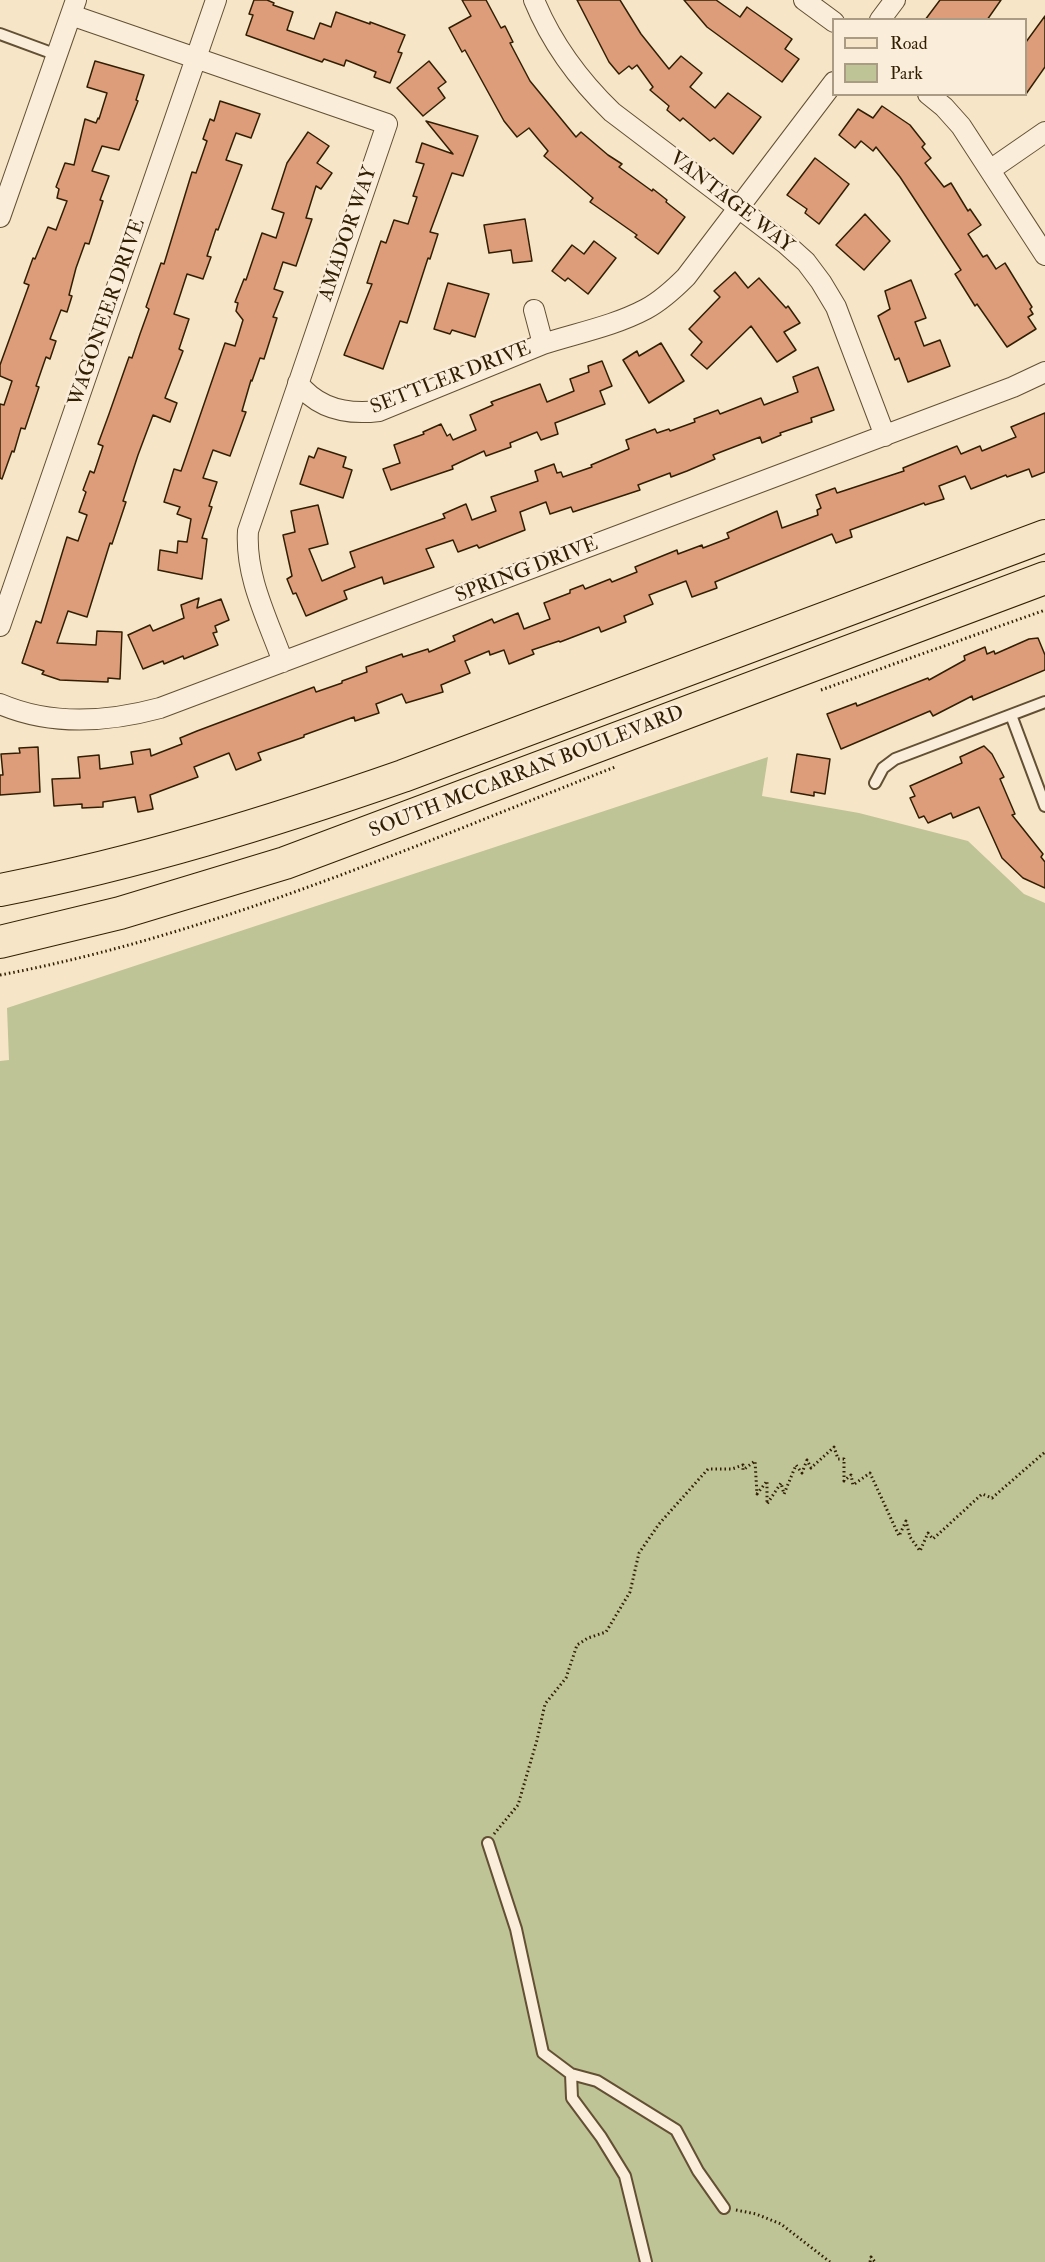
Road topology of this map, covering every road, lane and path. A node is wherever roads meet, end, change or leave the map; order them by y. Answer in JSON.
{"nodes":[{"id":1,"x":216,"y":0,"type":"edge"},
{"id":2,"x":534,"y":0,"type":"edge"},
{"id":3,"x":804,"y":0,"type":"edge"},
{"id":4,"x":895,"y":0,"type":"edge"},
{"id":5,"x":74,"y":8,"type":"edge"},
{"id":6,"x":882,"y":18,"type":"edge"},
{"id":7,"x":832,"y":21,"type":"edge"},
{"id":8,"x":0,"y":34,"type":"edge"},
{"id":9,"x":57,"y":55,"type":"junction"},
{"id":10,"x":195,"y":58,"type":"junction"},
{"id":11,"x":832,"y":85,"type":"edge"},
{"id":12,"x":930,"y":96,"type":"edge"},
{"id":13,"x":1045,"y":132,"type":"edge"},
{"id":14,"x":990,"y":170,"type":"junction"},
{"id":15,"x":739,"y":208,"type":"junction"},
{"id":16,"x":0,"y":217,"type":"edge"},
{"id":17,"x":1045,"y":255,"type":"edge"},
{"id":18,"x":534,"y":310,"type":"dead end"},
{"id":19,"x":543,"y":344,"type":"junction"},
{"id":20,"x":1045,"y":372,"type":"edge"},
{"id":21,"x":298,"y":382,"type":"junction"},
{"id":22,"x":885,"y":436,"type":"junction"},
{"id":23,"x":1045,"y":536,"type":"edge"},
{"id":24,"x":1045,"y":578,"type":"edge"},
{"id":25,"x":0,"y":626,"type":"edge"},
{"id":26,"x":284,"y":662,"type":"junction"},
{"id":27,"x":1045,"y":702,"type":"edge"},
{"id":28,"x":0,"y":704,"type":"edge"},
{"id":29,"x":1011,"y":715,"type":"junction"},
{"id":30,"x":874,"y":783,"type":"dead end"},
{"id":31,"x":1045,"y":806,"type":"edge"},
{"id":32,"x":0,"y":890,"type":"edge"},
{"id":33,"x":0,"y":942,"type":"edge"},
{"id":34,"x":1045,"y":1452,"type":"edge"},
{"id":35,"x":488,"y":1843,"type":"joint"},
{"id":36,"x":571,"y":2074,"type":"junction"},
{"id":37,"x":724,"y":2208,"type":"joint"},
{"id":38,"x":646,"y":2262,"type":"edge"},
{"id":39,"x":830,"y":2262,"type":"edge"},
{"id":40,"x":870,"y":2262,"type":"edge"},
{"id":41,"x":876,"y":2262,"type":"edge"}],
"edges":[{"from":1,"to":10,"type":"street","name":"WAGONEER DRIVE"},
{"from":2,"to":15,"type":"street","name":"VANTAGE WAY"},
{"from":3,"to":7,"type":"street"},
{"from":4,"to":6,"type":"street"},
{"from":5,"to":9,"type":"street"},
{"from":5,"to":10,"type":"street","name":"AMADOR WAY"},
{"from":8,"to":9,"type":"lane"},
{"from":9,"to":16,"type":"street"},
{"from":10,"to":21,"type":"street","name":"AMADOR WAY"},
{"from":10,"to":25,"type":"street","name":"WAGONEER DRIVE"},
{"from":11,"to":15,"type":"street","name":"SETTLER DRIVE"},
{"from":12,"to":14,"type":"street"},
{"from":13,"to":14,"type":"street"},
{"from":14,"to":17,"type":"street"},
{"from":15,"to":19,"type":"street","name":"SETTLER DRIVE"},
{"from":15,"to":22,"type":"street","name":"VANTAGE WAY"},
{"from":18,"to":19,"type":"street","name":"SETTLER DRIVE"},
{"from":19,"to":21,"type":"street","name":"SETTLER DRIVE"},
{"from":20,"to":22,"type":"street","name":"SPRING DRIVE"},
{"from":21,"to":26,"type":"street","name":"AMADOR WAY"},
{"from":22,"to":26,"type":"street","name":"SPRING DRIVE"},
{"from":23,"to":32,"type":"main road","name":"SOUTH MCCARRAN BOULEVARD"},
{"from":24,"to":33,"type":"main road","name":"SOUTH MCCARRAN BOULEVARD"},
{"from":26,"to":28,"type":"street","name":"SPRING DRIVE"},
{"from":27,"to":29,"type":"lane"},
{"from":29,"to":30,"type":"lane"},
{"from":29,"to":31,"type":"lane"},
{"from":34,"to":35,"type":"path"},
{"from":35,"to":36,"type":"lane"},
{"from":36,"to":37,"type":"lane"},
{"from":36,"to":38,"type":"lane"},
{"from":37,"to":39,"type":"path"},
{"from":40,"to":41,"type":"path"}]}
